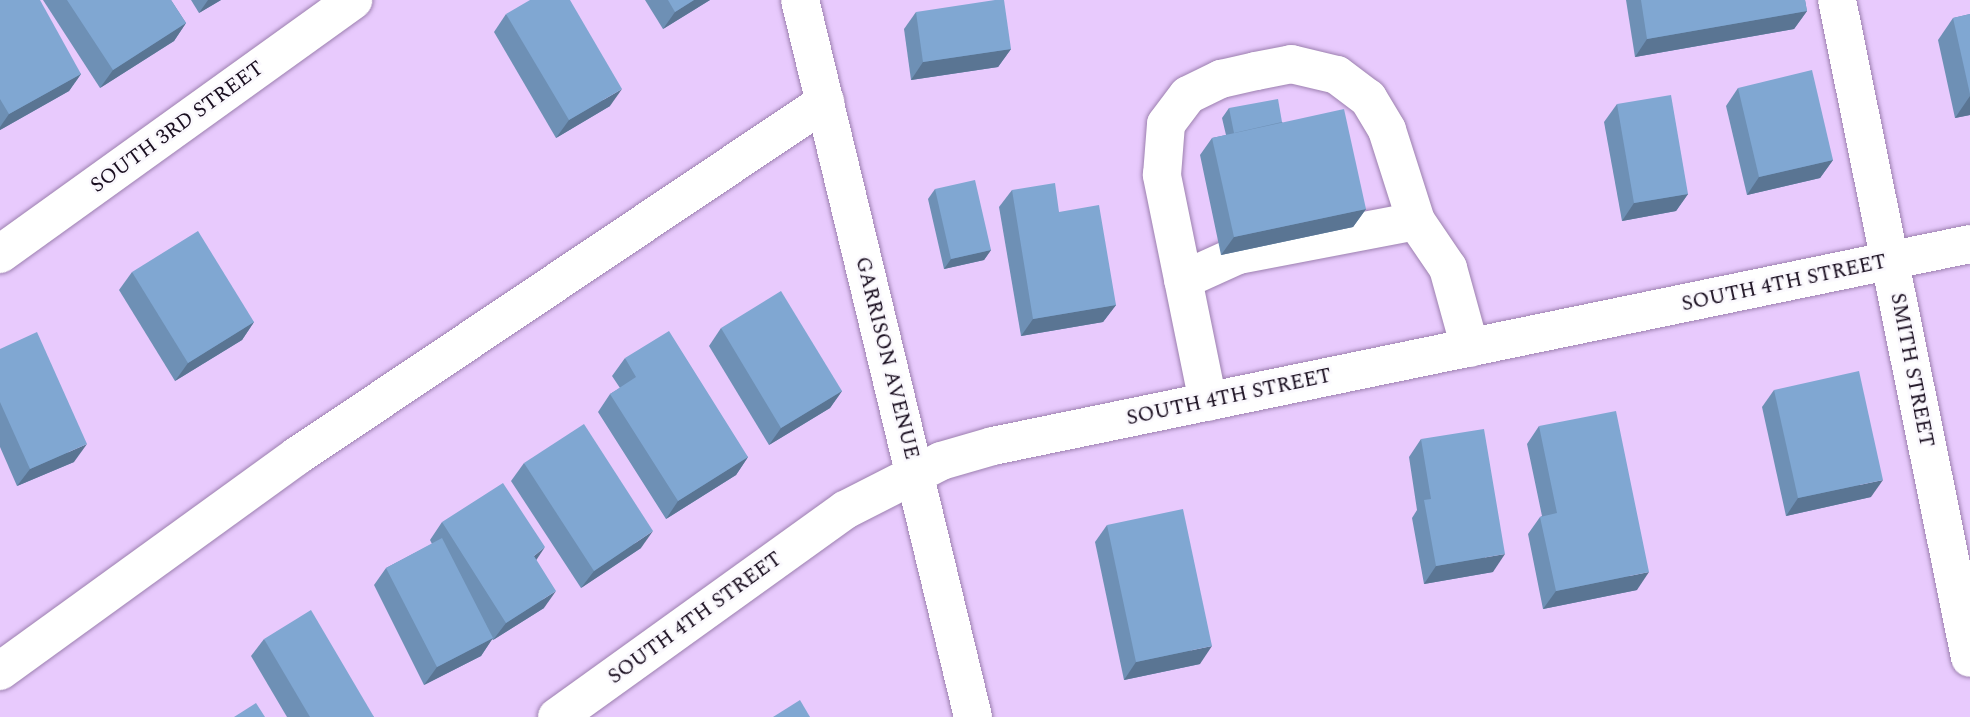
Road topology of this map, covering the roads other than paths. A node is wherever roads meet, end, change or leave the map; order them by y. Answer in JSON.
{"nodes":[{"id":1,"x":354,"y":0,"type":"edge"},
{"id":2,"x":800,"y":0,"type":"edge"},
{"id":3,"x":1837,"y":0,"type":"edge"},
{"id":4,"x":825,"y":102,"type":"junction"},
{"id":5,"x":1416,"y":221,"type":"junction"},
{"id":6,"x":1970,"y":244,"type":"edge"},
{"id":7,"x":0,"y":254,"type":"edge"},
{"id":8,"x":1889,"y":261,"type":"junction"},
{"id":9,"x":1183,"y":280,"type":"junction"},
{"id":10,"x":1470,"y":348,"type":"junction"},
{"id":11,"x":1208,"y":402,"type":"junction"},
{"id":12,"x":914,"y":471,"type":"junction"},
{"id":13,"x":1970,"y":658,"type":"edge"},
{"id":14,"x":0,"y":671,"type":"edge"},
{"id":15,"x":557,"y":717,"type":"edge"},
{"id":16,"x":974,"y":717,"type":"edge"}],
"edges":[{"from":1,"to":7,"type":"street","name":"SOUTH 3RD STREET"},
{"from":2,"to":4,"type":"street","name":"GARRISON AVENUE"},
{"from":3,"to":8,"type":"street","name":"SMITH STREET"},
{"from":4,"to":12,"type":"street","name":"GARRISON AVENUE"},
{"from":4,"to":14,"type":"street"},
{"from":5,"to":9,"type":"street"},
{"from":5,"to":9,"type":"street"},
{"from":5,"to":10,"type":"street"},
{"from":6,"to":8,"type":"street","name":"SOUTH 4TH STREET"},
{"from":8,"to":10,"type":"street","name":"SOUTH 4TH STREET"},
{"from":8,"to":13,"type":"street","name":"SMITH STREET"},
{"from":9,"to":11,"type":"street"},
{"from":10,"to":11,"type":"street","name":"SOUTH 4TH STREET"},
{"from":11,"to":12,"type":"street","name":"SOUTH 4TH STREET"},
{"from":12,"to":15,"type":"street","name":"SOUTH 4TH STREET"},
{"from":12,"to":16,"type":"street","name":"GARRISON AVENUE"}]}
